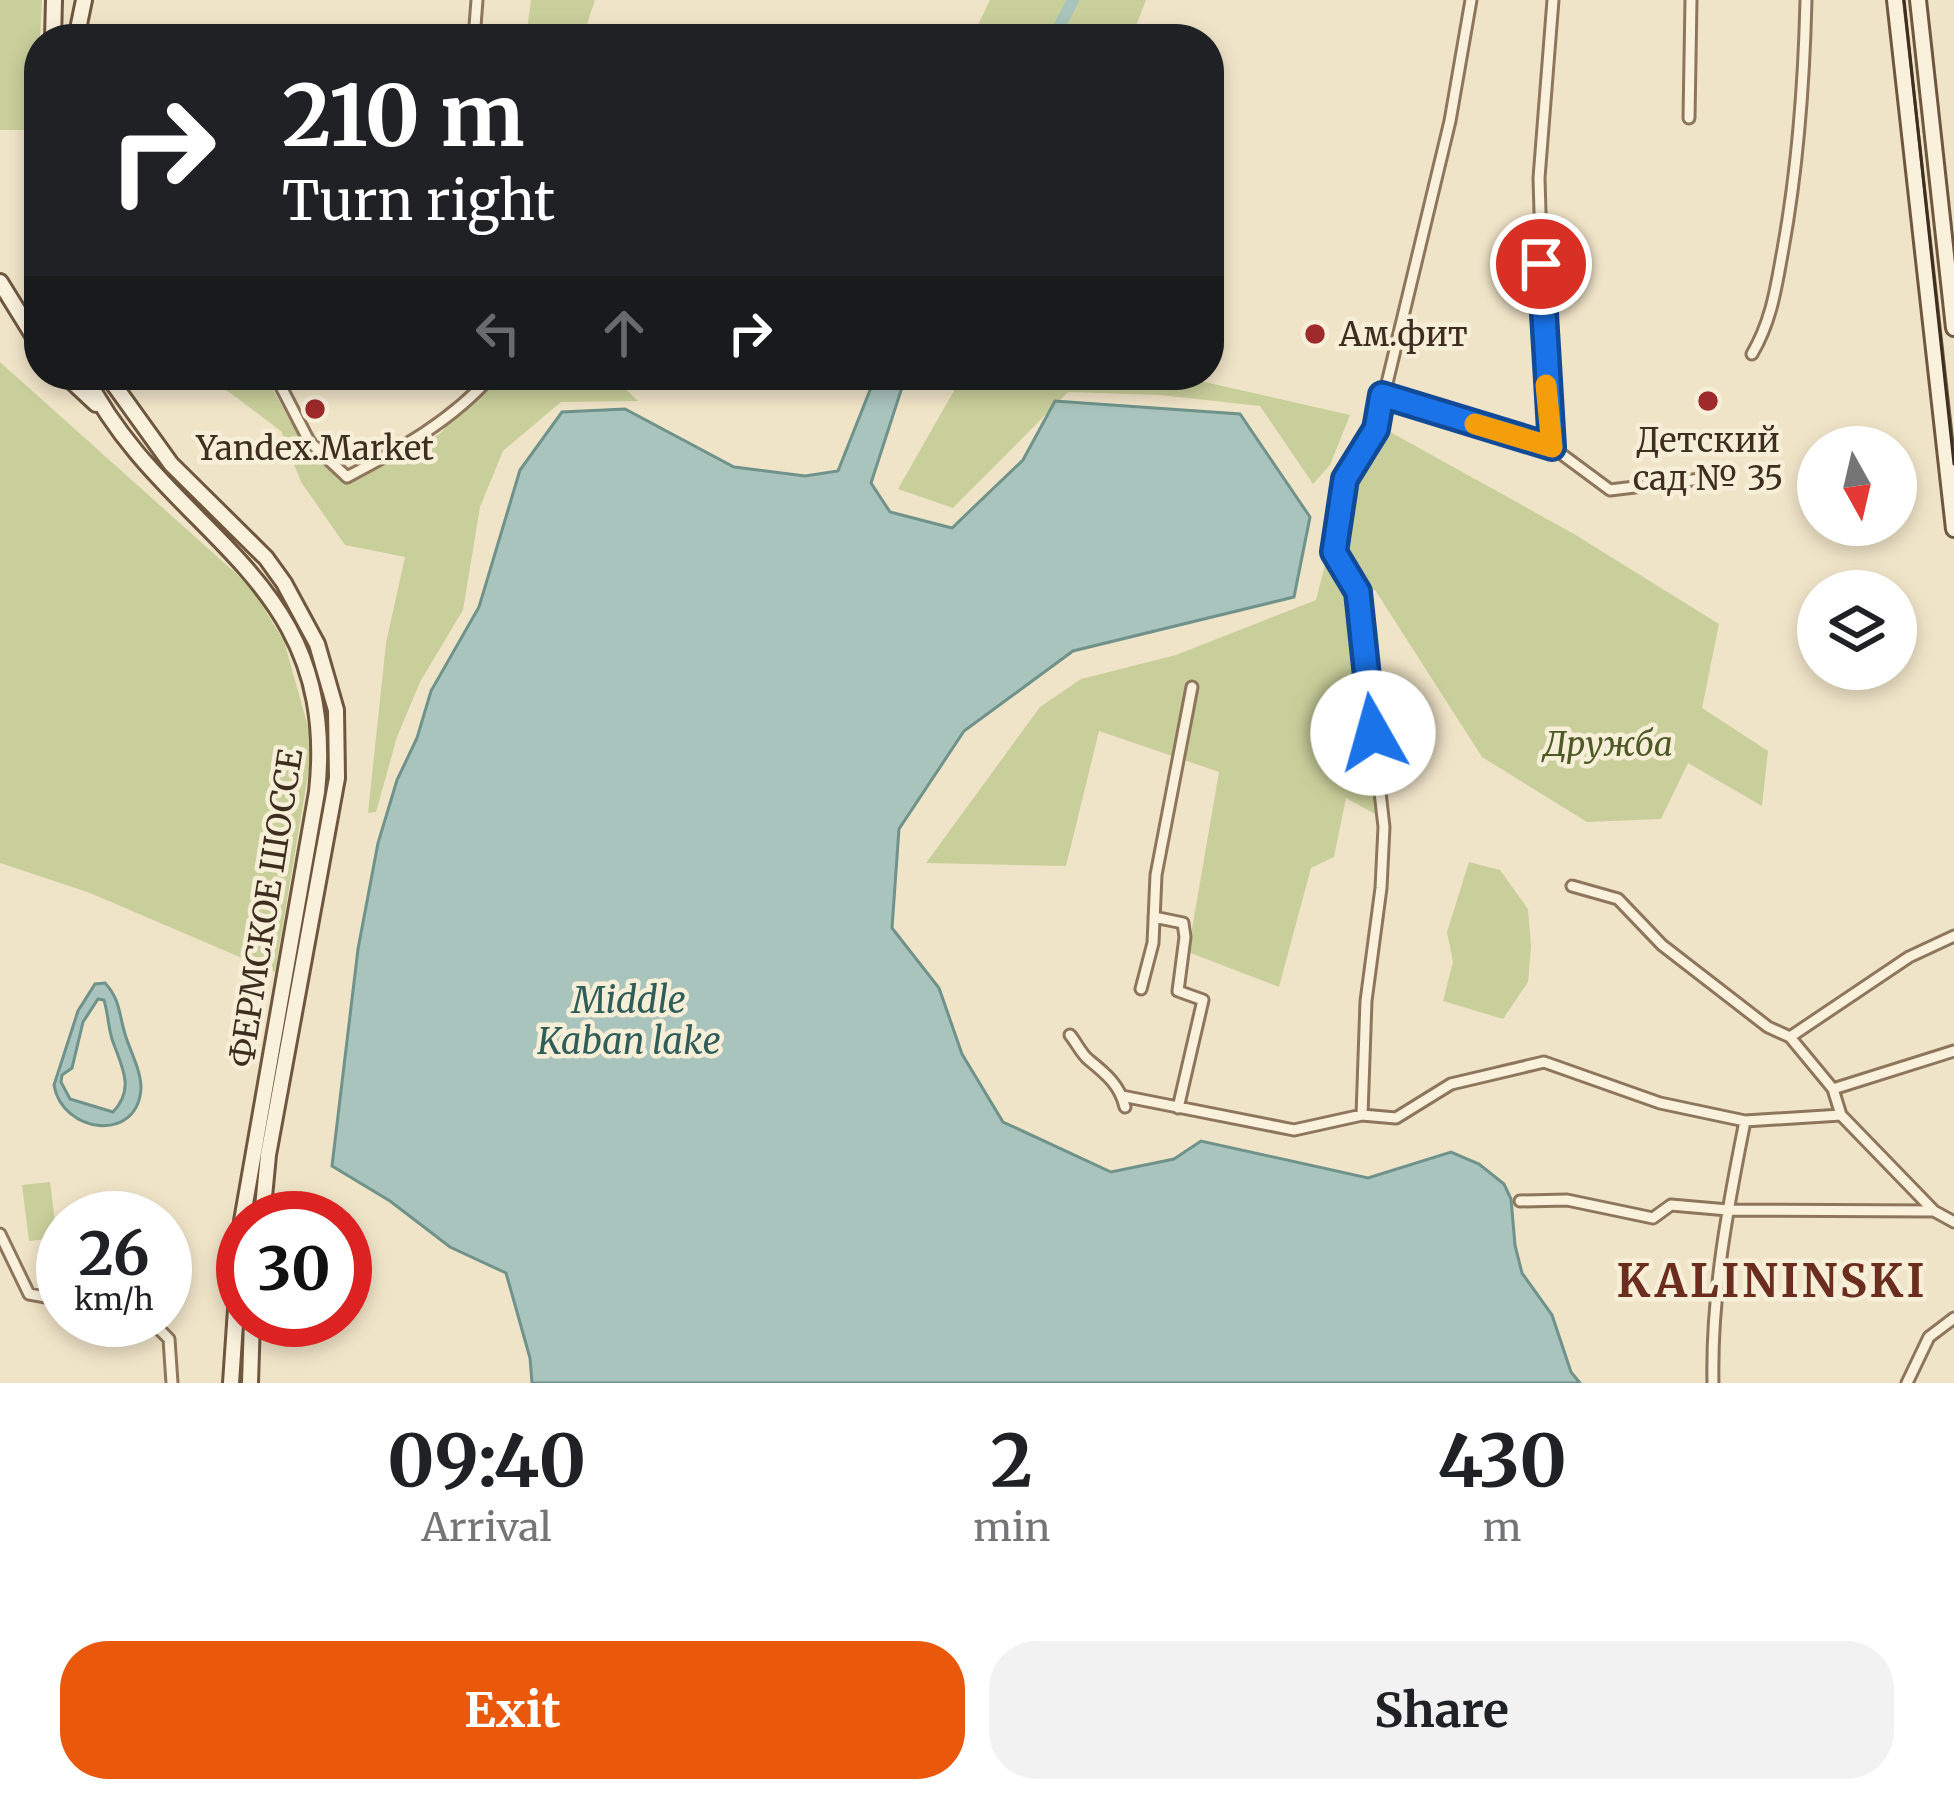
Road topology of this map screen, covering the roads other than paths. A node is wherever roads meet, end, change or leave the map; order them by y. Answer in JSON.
{"nodes":[{"id":1,"x":1472,"y":0,"type":"edge"},
{"id":2,"x":1553,"y":0,"type":"edge"},
{"id":3,"x":1691,"y":0,"type":"edge"},
{"id":4,"x":1806,"y":0,"type":"edge"},
{"id":5,"x":1895,"y":0,"type":"edge"},
{"id":6,"x":1918,"y":0,"type":"edge"},
{"id":7,"x":1689,"y":118,"type":"dead end"},
{"id":8,"x":0,"y":282,"type":"edge"},
{"id":9,"x":24,"y":319,"type":"edge"},
{"id":10,"x":1954,"y":328,"type":"edge"},
{"id":11,"x":1752,"y":354,"type":"dead end"},
{"id":12,"x":81,"y":390,"type":"edge"},
{"id":13,"x":93,"y":390,"type":"edge"},
{"id":14,"x":118,"y":390,"type":"edge"},
{"id":15,"x":283,"y":390,"type":"edge"},
{"id":16,"x":479,"y":390,"type":"edge"},
{"id":17,"x":1382,"y":395,"type":"junction"},
{"id":18,"x":104,"y":411,"type":"junction"},
{"id":19,"x":1552,"y":447,"type":"junction"},
{"id":20,"x":1709,"y":478,"type":"dead end"},
{"id":21,"x":1954,"y":529,"type":"edge"},
{"id":22,"x":1192,"y":687,"type":"dead end"},
{"id":23,"x":1572,"y":886,"type":"dead end"},
{"id":24,"x":1154,"y":917,"type":"junction"},
{"id":25,"x":1954,"y":936,"type":"edge"},
{"id":26,"x":1141,"y":988,"type":"dead end"},
{"id":27,"x":1070,"y":1035,"type":"dead end"},
{"id":28,"x":1790,"y":1037,"type":"junction"},
{"id":29,"x":1954,"y":1051,"type":"edge"},
{"id":30,"x":1833,"y":1089,"type":"junction"},
{"id":31,"x":1178,"y":1108,"type":"junction"},
{"id":32,"x":1841,"y":1114,"type":"junction"},
{"id":33,"x":1361,"y":1115,"type":"junction"},
{"id":34,"x":1745,"y":1120,"type":"junction"},
{"id":35,"x":265,"y":1191,"type":"edge"},
{"id":36,"x":1520,"y":1201,"type":"dead end"},
{"id":37,"x":1728,"y":1210,"type":"junction"},
{"id":38,"x":1934,"y":1211,"type":"junction"},
{"id":39,"x":1954,"y":1222,"type":"edge"},
{"id":40,"x":0,"y":1234,"type":"edge"},
{"id":41,"x":36,"y":1295,"type":"edge"},
{"id":42,"x":1954,"y":1318,"type":"edge"},
{"id":43,"x":170,"y":1347,"type":"edge"},
{"id":44,"x":251,"y":1347,"type":"edge"},
{"id":45,"x":172,"y":1383,"type":"edge"},
{"id":46,"x":231,"y":1383,"type":"edge"},
{"id":47,"x":250,"y":1383,"type":"edge"},
{"id":48,"x":1713,"y":1383,"type":"edge"},
{"id":49,"x":1907,"y":1383,"type":"edge"}],
"edges":[{"from":1,"to":17,"type":"street"},
{"from":2,"to":19,"type":"street"},
{"from":3,"to":7,"type":"street"},
{"from":4,"to":11,"type":"street"},
{"from":5,"to":21,"type":"main road"},
{"from":6,"to":10,"type":"main road"},
{"from":8,"to":9,"type":"main road"},
{"from":12,"to":18,"type":"main road"},
{"from":13,"to":18,"type":"main road","name":"ФЕРМСКОЕ ШОССЕ"},
{"from":14,"to":35,"type":"main road","name":"ФЕРМСКОЕ ШОССЕ"},
{"from":15,"to":16,"type":"street"},
{"from":17,"to":19,"type":"street"},
{"from":17,"to":33,"type":"street"},
{"from":18,"to":46,"type":"main road","name":"ФЕРМСКОЕ ШОССЕ"},
{"from":19,"to":20,"type":"street"},
{"from":22,"to":24,"type":"street"},
{"from":23,"to":28,"type":"street"},
{"from":24,"to":26,"type":"street"},
{"from":24,"to":31,"type":"street"},
{"from":25,"to":28,"type":"street"},
{"from":27,"to":31,"type":"street"},
{"from":28,"to":30,"type":"street"},
{"from":29,"to":30,"type":"street"},
{"from":30,"to":32,"type":"street"},
{"from":31,"to":33,"type":"street"},
{"from":32,"to":34,"type":"street"},
{"from":32,"to":38,"type":"street"},
{"from":33,"to":34,"type":"street"},
{"from":34,"to":37,"type":"street"},
{"from":36,"to":37,"type":"street"},
{"from":37,"to":38,"type":"street"},
{"from":37,"to":48,"type":"street"},
{"from":38,"to":39,"type":"street"},
{"from":40,"to":41,"type":"street"},
{"from":42,"to":49,"type":"street"},
{"from":43,"to":45,"type":"street"},
{"from":44,"to":47,"type":"main road"}]}
